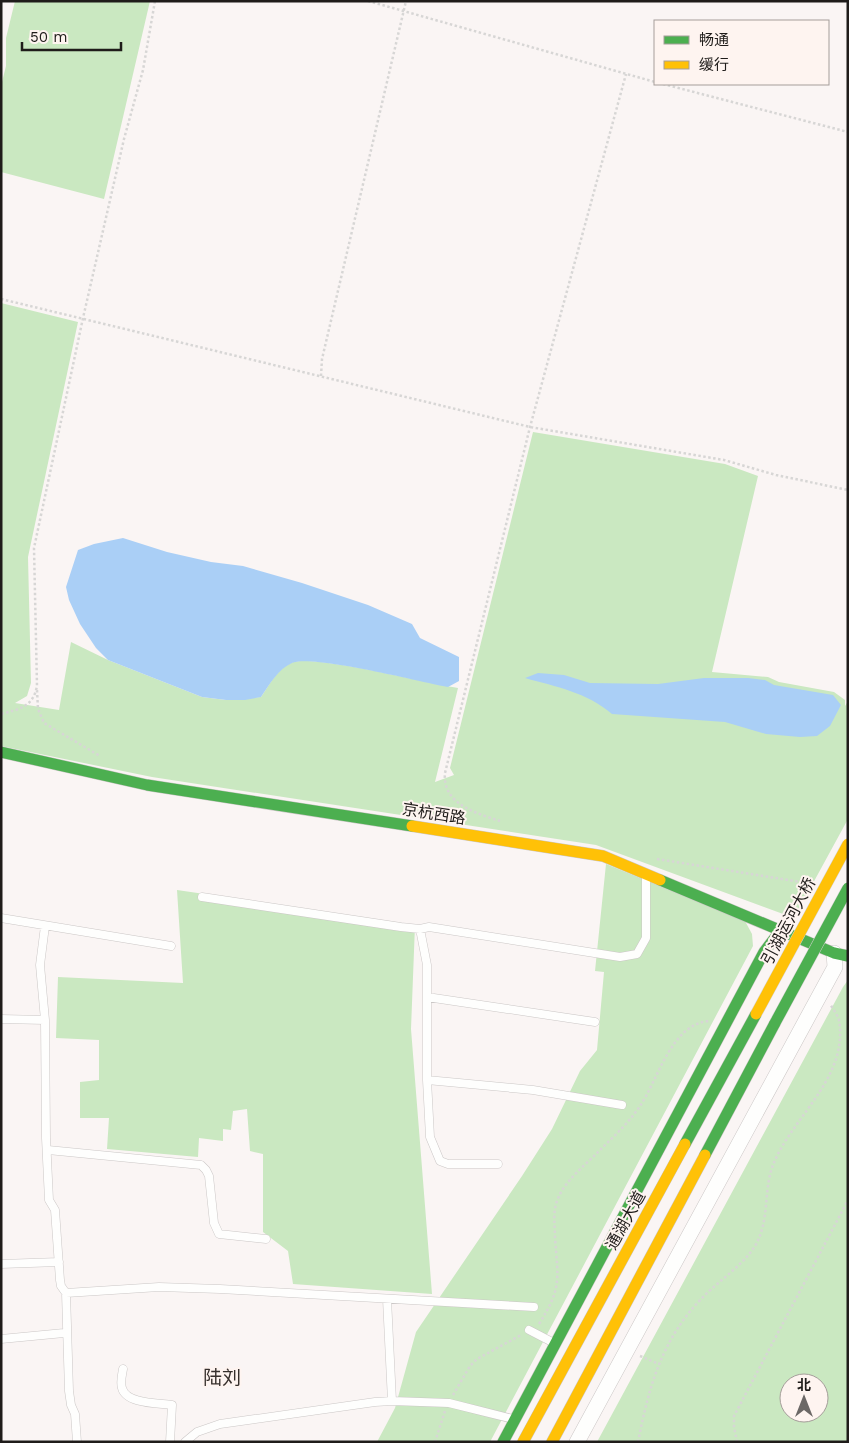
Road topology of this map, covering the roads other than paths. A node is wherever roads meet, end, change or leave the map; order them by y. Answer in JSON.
{"nodes":[{"id":1,"x":1,"y":752,"type":"edge"},
{"id":2,"x":848,"y":844,"type":"edge"},
{"id":3,"x":646,"y":874,"type":"junction"},
{"id":4,"x":848,"y":888,"type":"edge"},
{"id":5,"x":202,"y":897,"type":"dead end"},
{"id":6,"x":1,"y":918,"type":"edge"},
{"id":7,"x":45,"y":926,"type":"junction"},
{"id":8,"x":420,"y":929,"type":"junction"},
{"id":9,"x":781,"y":930,"type":"junction"},
{"id":10,"x":171,"y":946,"type":"dead end"},
{"id":11,"x":841,"y":954,"type":"edge"},
{"id":12,"x":427,"y":997,"type":"junction"},
{"id":13,"x":756,"y":1014,"type":"joint"},
{"id":14,"x":1,"y":1019,"type":"edge"},
{"id":15,"x":46,"y":1020,"type":"junction"},
{"id":16,"x":595,"y":1022,"type":"dead end"},
{"id":17,"x":427,"y":1080,"type":"junction"},
{"id":18,"x":622,"y":1105,"type":"dead end"},
{"id":19,"x":48,"y":1150,"type":"junction"},
{"id":20,"x":498,"y":1164,"type":"dead end"},
{"id":21,"x":266,"y":1238,"type":"dead end"},
{"id":22,"x":59,"y":1262,"type":"junction"},
{"id":23,"x":1,"y":1264,"type":"edge"},
{"id":24,"x":66,"y":1293,"type":"junction"},
{"id":25,"x":387,"y":1298,"type":"junction"},
{"id":26,"x":534,"y":1307,"type":"dead end"},
{"id":27,"x":529,"y":1330,"type":"road end"},
{"id":28,"x":64,"y":1333,"type":"dead end"},
{"id":29,"x":1,"y":1339,"type":"edge"},
{"id":30,"x":555,"y":1343,"type":"junction"},
{"id":31,"x":572,"y":1352,"type":"junction"},
{"id":32,"x":123,"y":1369,"type":"dead end"},
{"id":33,"x":392,"y":1401,"type":"junction"},
{"id":34,"x":515,"y":1419,"type":"junction"},
{"id":35,"x":77,"y":1442,"type":"edge"},
{"id":36,"x":170,"y":1442,"type":"edge"},
{"id":37,"x":185,"y":1442,"type":"edge"},
{"id":38,"x":502,"y":1442,"type":"edge"},
{"id":39,"x":523,"y":1442,"type":"edge"},
{"id":40,"x":552,"y":1442,"type":"edge"},
{"id":41,"x":577,"y":1442,"type":"edge"}],
"edges":[{"from":1,"to":3,"type":"main road","name":"京杭西路"},
{"from":2,"to":13,"type":"main road","name":"引湖运河大桥","bridge":true},
{"from":3,"to":8,"type":"lane"},
{"from":3,"to":9,"type":"main road","name":"京杭西路"},
{"from":4,"to":40,"type":"main road","bridge":true},
{"from":5,"to":8,"type":"lane"},
{"from":6,"to":7,"type":"lane"},
{"from":7,"to":10,"type":"lane"},
{"from":7,"to":15,"type":"lane"},
{"from":8,"to":12,"type":"lane"},
{"from":9,"to":11,"type":"main road","name":"京杭西路"},
{"from":9,"to":30,"type":"main road"},
{"from":11,"to":41,"type":"street"},
{"from":12,"to":16,"type":"lane"},
{"from":12,"to":17,"type":"lane"},
{"from":13,"to":31,"type":"main road","name":"通湖大道"},
{"from":14,"to":15,"type":"lane"},
{"from":15,"to":19,"type":"lane"},
{"from":17,"to":18,"type":"lane"},
{"from":17,"to":20,"type":"lane"},
{"from":19,"to":21,"type":"lane"},
{"from":19,"to":22,"type":"lane"},
{"from":22,"to":23,"type":"lane"},
{"from":22,"to":24,"type":"lane"},
{"from":24,"to":25,"type":"lane"},
{"from":24,"to":35,"type":"lane"},
{"from":25,"to":26,"type":"lane"},
{"from":25,"to":33,"type":"lane"},
{"from":27,"to":30,"type":"lane"},
{"from":28,"to":29,"type":"lane"},
{"from":30,"to":31,"type":"lane"},
{"from":30,"to":34,"type":"main road"},
{"from":31,"to":39,"type":"main road","name":"通湖大道"},
{"from":32,"to":36,"type":"lane"},
{"from":33,"to":34,"type":"lane"},
{"from":33,"to":37,"type":"lane"},
{"from":34,"to":38,"type":"main road"}]}
